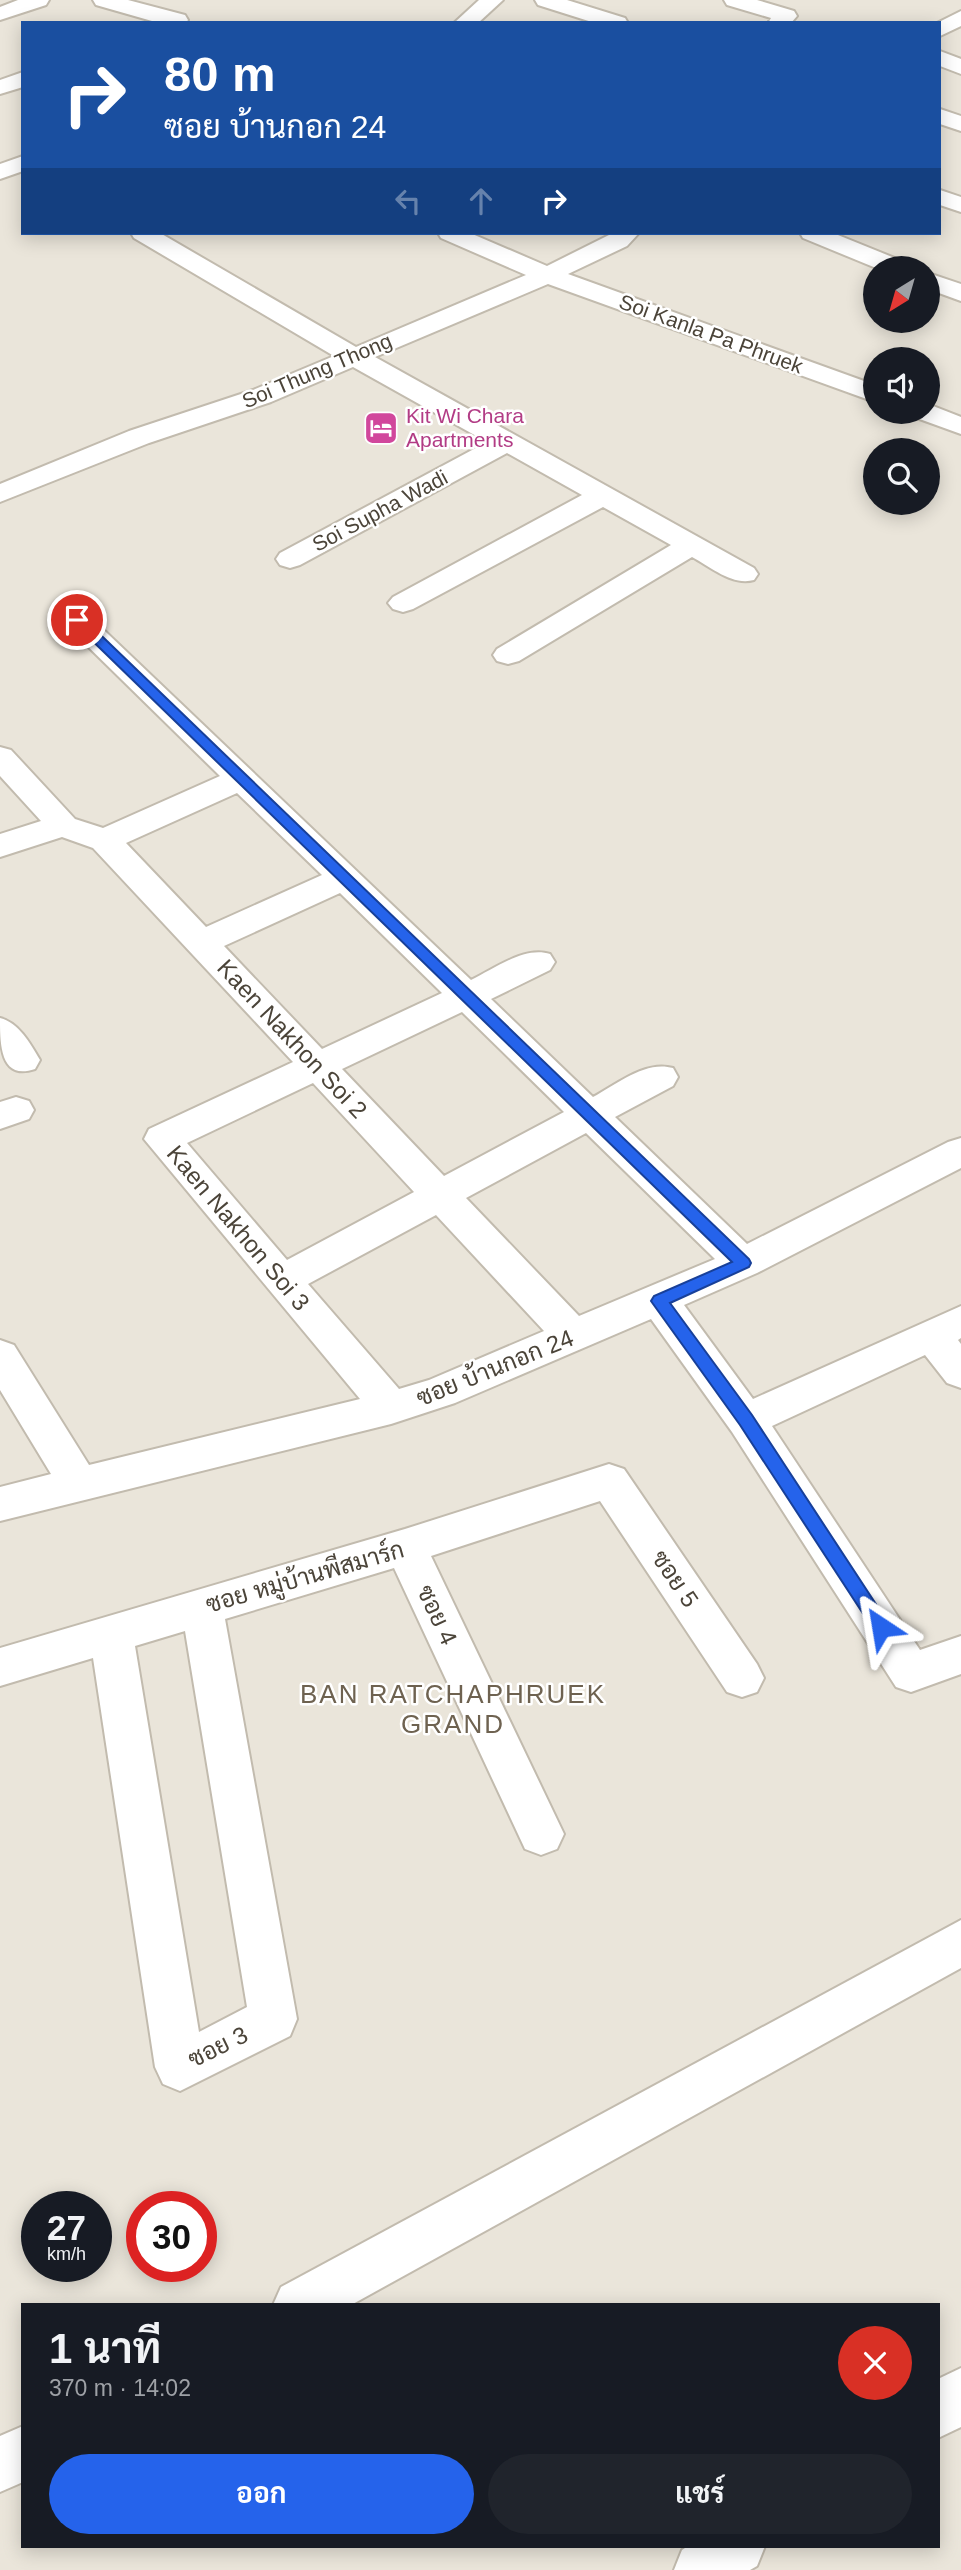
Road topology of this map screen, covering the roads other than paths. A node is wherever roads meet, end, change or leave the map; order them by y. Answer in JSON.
{"nodes":[{"id":1,"x":37,"y":0,"type":"edge"},
{"id":2,"x":104,"y":0,"type":"edge"},
{"id":3,"x":492,"y":0,"type":"edge"},
{"id":4,"x":547,"y":0,"type":"edge"},
{"id":5,"x":735,"y":0,"type":"edge"},
{"id":6,"x":0,"y":14,"type":"edge"},
{"id":7,"x":961,"y":18,"type":"edge"},
{"id":8,"x":175,"y":21,"type":"edge"},
{"id":9,"x":467,"y":21,"type":"edge"},
{"id":10,"x":611,"y":21,"type":"edge"},
{"id":11,"x":781,"y":21,"type":"edge"},
{"id":12,"x":941,"y":29,"type":"edge"},
{"id":13,"x":941,"y":58,"type":"edge"},
{"id":14,"x":961,"y":67,"type":"edge"},
{"id":15,"x":21,"y":80,"type":"edge"},
{"id":16,"x":0,"y":87,"type":"edge"},
{"id":17,"x":941,"y":116,"type":"edge"},
{"id":18,"x":961,"y":124,"type":"edge"},
{"id":19,"x":21,"y":164,"type":"edge"},
{"id":20,"x":0,"y":172,"type":"edge"},
{"id":21,"x":941,"y":197,"type":"edge"},
{"id":22,"x":961,"y":205,"type":"edge"},
{"id":23,"x":146,"y":235,"type":"edge"},
{"id":24,"x":455,"y":235,"type":"edge"},
{"id":25,"x":624,"y":235,"type":"edge"},
{"id":26,"x":817,"y":235,"type":"edge"},
{"id":27,"x":869,"y":256,"type":"edge"},
{"id":28,"x":547,"y":275,"type":"junction"},
{"id":29,"x":940,"y":285,"type":"edge"},
{"id":30,"x":961,"y":293,"type":"edge"},
{"id":31,"x":354,"y":356,"type":"junction"},
{"id":32,"x":863,"y":390,"type":"edge"},
{"id":33,"x":940,"y":418,"type":"edge"},
{"id":34,"x":961,"y":426,"type":"edge"},
{"id":35,"x":507,"y":442,"type":"junction"},
{"id":36,"x":0,"y":494,"type":"edge"},
{"id":37,"x":601,"y":496,"type":"junction"},
{"id":38,"x":692,"y":545,"type":"junction"},
{"id":39,"x":290,"y":559,"type":"dead end"},
{"id":40,"x":744,"y":574,"type":"dead end"},
{"id":41,"x":403,"y":603,"type":"dead end"},
{"id":42,"x":77,"y":620,"type":"dead end"},
{"id":43,"x":508,"y":654,"type":"dead end"},
{"id":44,"x":0,"y":757,"type":"edge"},
{"id":45,"x":242,"y":778,"type":"junction"},
{"id":46,"x":64,"y":826,"type":"junction"},
{"id":47,"x":104,"y":840,"type":"junction"},
{"id":48,"x":0,"y":846,"type":"edge"},
{"id":49,"x":345,"y":878,"type":"junction"},
{"id":50,"x":201,"y":943,"type":"junction"},
{"id":51,"x":538,"y":962,"type":"dead end"},
{"id":52,"x":467,"y":996,"type":"junction"},
{"id":53,"x":0,"y":1030,"type":"edge"},
{"id":54,"x":22,"y":1060,"type":"dead end"},
{"id":55,"x":317,"y":1066,"type":"junction"},
{"id":56,"x":660,"y":1077,"type":"dead end"},
{"id":57,"x":590,"y":1115,"type":"junction"},
{"id":58,"x":961,"y":1152,"type":"edge"},
{"id":59,"x":440,"y":1196,"type":"junction"},
{"id":60,"x":743,"y":1263,"type":"junction"},
{"id":61,"x":282,"y":1280,"type":"junction"},
{"id":62,"x":659,"y":1301,"type":"junction"},
{"id":63,"x":946,"y":1329,"type":"edge"},
{"id":64,"x":573,"y":1336,"type":"junction"},
{"id":65,"x":0,"y":1356,"type":"edge"},
{"id":66,"x":961,"y":1373,"type":"edge"},
{"id":67,"x":391,"y":1408,"type":"junction"},
{"id":68,"x":746,"y":1420,"type":"junction"},
{"id":69,"x":609,"y":1481,"type":"joint"},
{"id":70,"x":78,"y":1483,"type":"junction"},
{"id":71,"x":0,"y":1504,"type":"edge"},
{"id":72,"x":405,"y":1547,"type":"junction"},
{"id":73,"x":202,"y":1607,"type":"junction"},
{"id":74,"x":111,"y":1633,"type":"junction"},
{"id":75,"x":961,"y":1655,"type":"edge"},
{"id":76,"x":0,"y":1667,"type":"edge"},
{"id":77,"x":742,"y":1678,"type":"dead end"},
{"id":78,"x":541,"y":1834,"type":"dead end"},
{"id":79,"x":961,"y":1943,"type":"edge"},
{"id":80,"x":303,"y":2303,"type":"edge"},
{"id":81,"x":961,"y":2395,"type":"edge"},
{"id":82,"x":940,"y":2410,"type":"edge"},
{"id":83,"x":21,"y":2454,"type":"edge"},
{"id":84,"x":0,"y":2465,"type":"edge"},
{"id":85,"x":734,"y":2548,"type":"edge"},
{"id":86,"x":702,"y":2570,"type":"edge"}],
"edges":[{"from":1,"to":6,"type":"street"},
{"from":2,"to":8,"type":"street"},
{"from":3,"to":9,"type":"street"},
{"from":4,"to":10,"type":"street"},
{"from":5,"to":11,"type":"street"},
{"from":7,"to":12,"type":"street"},
{"from":13,"to":14,"type":"street"},
{"from":15,"to":16,"type":"street"},
{"from":17,"to":18,"type":"street"},
{"from":19,"to":20,"type":"street"},
{"from":21,"to":22,"type":"street"},
{"from":23,"to":31,"type":"street"},
{"from":24,"to":28,"type":"street","name":"Soi Kanla Pa Phruek"},
{"from":25,"to":28,"type":"street","name":"Soi Thung Thong"},
{"from":26,"to":27,"type":"street"},
{"from":28,"to":31,"type":"street","name":"Soi Thung Thong"},
{"from":28,"to":32,"type":"street","name":"Soi Kanla Pa Phruek"},
{"from":29,"to":30,"type":"street"},
{"from":31,"to":35,"type":"street"},
{"from":31,"to":36,"type":"street","name":"Soi Thung Thong"},
{"from":33,"to":34,"type":"street"},
{"from":35,"to":37,"type":"street"},
{"from":35,"to":39,"type":"street","name":"Soi Supha Wadi"},
{"from":37,"to":38,"type":"street"},
{"from":37,"to":41,"type":"street"},
{"from":38,"to":40,"type":"street"},
{"from":38,"to":43,"type":"street"},
{"from":42,"to":45,"type":"street"},
{"from":44,"to":46,"type":"street","name":"Kaen Nakhon Soi 2"},
{"from":45,"to":47,"type":"street"},
{"from":45,"to":49,"type":"street"},
{"from":46,"to":47,"type":"street","name":"Kaen Nakhon Soi 2"},
{"from":46,"to":48,"type":"street"},
{"from":47,"to":50,"type":"street","name":"Kaen Nakhon Soi 2"},
{"from":49,"to":50,"type":"street"},
{"from":49,"to":52,"type":"street"},
{"from":50,"to":55,"type":"street","name":"Kaen Nakhon Soi 2"},
{"from":51,"to":52,"type":"street","name":"Kaen Nakhon Soi 3"},
{"from":52,"to":55,"type":"street","name":"Kaen Nakhon Soi 3"},
{"from":52,"to":57,"type":"street"},
{"from":53,"to":54,"type":"street"},
{"from":55,"to":59,"type":"street","name":"Kaen Nakhon Soi 2"},
{"from":55,"to":61,"type":"street","name":"Kaen Nakhon Soi 3"},
{"from":56,"to":57,"type":"street"},
{"from":57,"to":59,"type":"street"},
{"from":57,"to":60,"type":"street"},
{"from":58,"to":60,"type":"street","name":"ซอย บ้านกอก 24"},
{"from":59,"to":61,"type":"street"},
{"from":59,"to":64,"type":"street","name":"Kaen Nakhon Soi 2"},
{"from":60,"to":62,"type":"street","name":"ซอย บ้านกอก 24"},
{"from":61,"to":67,"type":"street","name":"Kaen Nakhon Soi 3"},
{"from":62,"to":64,"type":"street","name":"ซอย บ้านกอก 24"},
{"from":62,"to":68,"type":"street"},
{"from":63,"to":66,"type":"street"},
{"from":63,"to":68,"type":"street"},
{"from":64,"to":67,"type":"street","name":"ซอย บ้านกอก 24"},
{"from":65,"to":70,"type":"street"},
{"from":67,"to":70,"type":"street","name":"ซอย บ้านกอก 24"},
{"from":68,"to":75,"type":"street"},
{"from":69,"to":72,"type":"street","name":"ซอย หมู่บ้านพีสมาร์ก"},
{"from":69,"to":77,"type":"street","name":"ซอย 5"},
{"from":70,"to":71,"type":"street","name":"ซอย บ้านกอก 24"},
{"from":72,"to":73,"type":"street","name":"ซอย หมู่บ้านพีสมาร์ก"},
{"from":72,"to":78,"type":"street","name":"ซอย 4"},
{"from":73,"to":74,"type":"street","name":"ซอย หมู่บ้านพีสมาร์ก"},
{"from":73,"to":74,"type":"street","name":"ซอย 3"},
{"from":74,"to":76,"type":"street","name":"ซอย หมู่บ้านพีสมาร์ก"},
{"from":79,"to":80,"type":"street"},
{"from":81,"to":82,"type":"street"},
{"from":83,"to":84,"type":"street"},
{"from":85,"to":86,"type":"street"}]}
